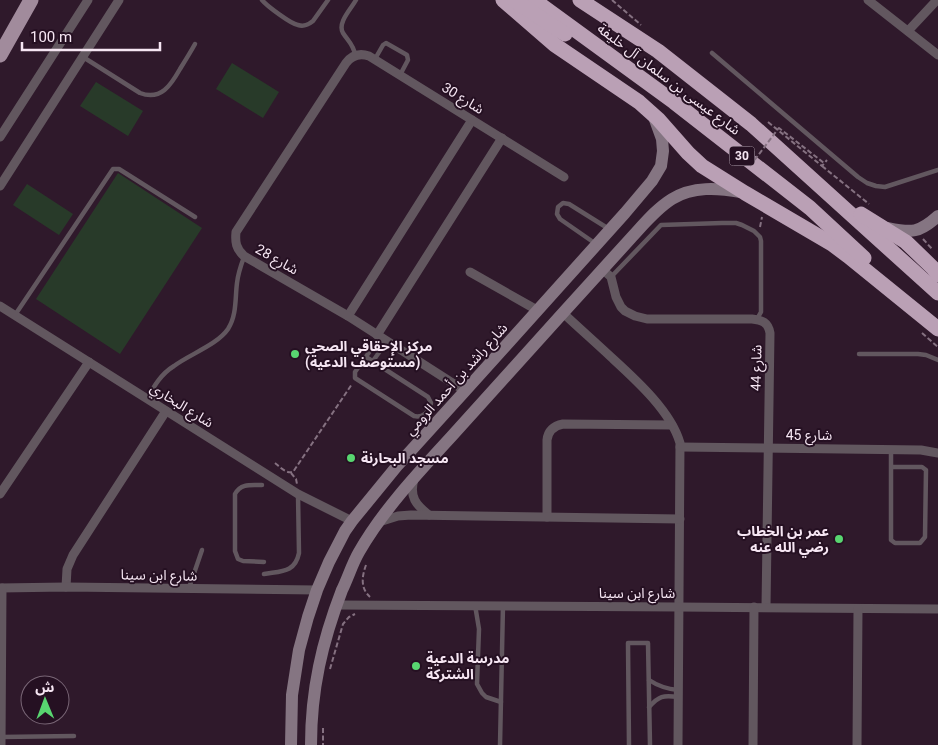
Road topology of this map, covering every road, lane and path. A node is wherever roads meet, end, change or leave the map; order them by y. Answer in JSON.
{"nodes":[{"id":1,"x":31,"y":0,"type":"edge"},
{"id":2,"x":88,"y":0,"type":"edge"},
{"id":3,"x":119,"y":0,"type":"edge"},
{"id":4,"x":262,"y":0,"type":"edge"},
{"id":5,"x":328,"y":0,"type":"edge"},
{"id":6,"x":356,"y":0,"type":"edge"},
{"id":7,"x":503,"y":0,"type":"edge"},
{"id":8,"x":514,"y":0,"type":"edge"},
{"id":9,"x":534,"y":0,"type":"edge"},
{"id":10,"x":580,"y":0,"type":"edge"},
{"id":11,"x":597,"y":0,"type":"edge"},
{"id":12,"x":868,"y":0,"type":"edge"},
{"id":13,"x":937,"y":1,"type":"edge"},
{"id":14,"x":908,"y":31,"type":"junction"},
{"id":15,"x":195,"y":44,"type":"dead end"},
{"id":16,"x":658,"y":51,"type":"junction"},
{"id":17,"x":712,"y":53,"type":"dead end"},
{"id":18,"x":0,"y":55,"type":"edge"},
{"id":19,"x":355,"y":55,"type":"junction"},
{"id":20,"x":938,"y":55,"type":"edge"},
{"id":21,"x":82,"y":57,"type":"junction"},
{"id":22,"x":374,"y":59,"type":"junction"},
{"id":23,"x":400,"y":75,"type":"junction"},
{"id":24,"x":674,"y":102,"type":"junction"},
{"id":25,"x":652,"y":112,"type":"junction"},
{"id":26,"x":472,"y":120,"type":"junction"},
{"id":27,"x":0,"y":137,"type":"edge"},
{"id":28,"x":502,"y":138,"type":"junction"},
{"id":29,"x":824,"y":163,"type":"dead end"},
{"id":30,"x":750,"y":166,"type":"dead end"},
{"id":31,"x":822,"y":166,"type":"dead end"},
{"id":32,"x":938,"y":170,"type":"edge"},
{"id":33,"x":564,"y":177,"type":"dead end"},
{"id":34,"x":0,"y":186,"type":"edge"},
{"id":35,"x":745,"y":193,"type":"junction"},
{"id":36,"x":839,"y":203,"type":"junction"},
{"id":37,"x":871,"y":206,"type":"dead end"},
{"id":38,"x":625,"y":213,"type":"junction"},
{"id":39,"x":764,"y":214,"type":"dead end"},
{"id":40,"x":938,"y":216,"type":"edge"},
{"id":41,"x":195,"y":217,"type":"dead end"},
{"id":42,"x":644,"y":224,"type":"junction"},
{"id":43,"x":883,"y":227,"type":"junction"},
{"id":44,"x":610,"y":229,"type":"junction"},
{"id":45,"x":915,"y":230,"type":"junction"},
{"id":46,"x":760,"y":237,"type":"junction"},
{"id":47,"x":597,"y":244,"type":"junction"},
{"id":48,"x":933,"y":250,"type":"dead end"},
{"id":49,"x":244,"y":256,"type":"junction"},
{"id":50,"x":470,"y":272,"type":"dead end"},
{"id":51,"x":607,"y":273,"type":"junction"},
{"id":52,"x":938,"y":274,"type":"edge"},
{"id":53,"x":938,"y":293,"type":"edge"},
{"id":54,"x":2,"y":310,"type":"edge"},
{"id":55,"x":537,"y":310,"type":"junction"},
{"id":56,"x":563,"y":313,"type":"junction"},
{"id":57,"x":15,"y":316,"type":"junction"},
{"id":58,"x":348,"y":316,"type":"junction"},
{"id":59,"x":757,"y":319,"type":"junction"},
{"id":60,"x":526,"y":323,"type":"junction"},
{"id":61,"x":938,"y":328,"type":"edge"},
{"id":62,"x":381,"y":337,"type":"junction"},
{"id":63,"x":538,"y":341,"type":"junction"},
{"id":64,"x":506,"y":346,"type":"junction"},
{"id":65,"x":860,"y":354,"type":"dead end"},
{"id":66,"x":366,"y":357,"type":"junction"},
{"id":67,"x":522,"y":358,"type":"junction"},
{"id":68,"x":938,"y":360,"type":"edge"},
{"id":69,"x":373,"y":361,"type":"junction"},
{"id":70,"x":89,"y":362,"type":"junction"},
{"id":71,"x":356,"y":378,"type":"junction"},
{"id":72,"x":466,"y":391,"type":"junction"},
{"id":73,"x":147,"y":399,"type":"junction"},
{"id":74,"x":166,"y":411,"type":"junction"},
{"id":75,"x":440,"y":419,"type":"junction"},
{"id":76,"x":672,"y":425,"type":"junction"},
{"id":77,"x":455,"y":432,"type":"junction"},
{"id":78,"x":421,"y":440,"type":"junction"},
{"id":79,"x":680,"y":447,"type":"junction"},
{"id":80,"x":768,"y":448,"type":"junction"},
{"id":81,"x":891,"y":449,"type":"junction"},
{"id":82,"x":437,"y":452,"type":"junction"},
{"id":83,"x":938,"y":452,"type":"edge"},
{"id":84,"x":275,"y":463,"type":"dead end"},
{"id":85,"x":891,"y":467,"type":"junction"},
{"id":86,"x":414,"y":479,"type":"junction"},
{"id":87,"x":262,"y":484,"type":"dead end"},
{"id":88,"x":0,"y":494,"type":"edge"},
{"id":89,"x":298,"y":494,"type":"junction"},
{"id":90,"x":429,"y":515,"type":"junction"},
{"id":91,"x":547,"y":517,"type":"junction"},
{"id":92,"x":680,"y":519,"type":"junction"},
{"id":93,"x":352,"y":521,"type":"junction"},
{"id":94,"x":379,"y":522,"type":"junction"},
{"id":95,"x":202,"y":550,"type":"dead end"},
{"id":96,"x":367,"y":560,"type":"dead end"},
{"id":97,"x":264,"y":562,"type":"dead end"},
{"id":98,"x":264,"y":574,"type":"dead end"},
{"id":99,"x":66,"y":587,"type":"junction"},
{"id":100,"x":1,"y":588,"type":"edge"},
{"id":101,"x":189,"y":589,"type":"junction"},
{"id":102,"x":317,"y":590,"type":"junction"},
{"id":103,"x":375,"y":599,"type":"dead end"},
{"id":104,"x":336,"y":605,"type":"junction"},
{"id":105,"x":475,"y":605,"type":"junction"},
{"id":106,"x":504,"y":606,"type":"junction"},
{"id":107,"x":678,"y":606,"type":"junction"},
{"id":108,"x":754,"y":607,"type":"junction"},
{"id":109,"x":766,"y":608,"type":"junction"},
{"id":110,"x":858,"y":609,"type":"junction"},
{"id":111,"x":938,"y":610,"type":"edge"},
{"id":112,"x":358,"y":613,"type":"dead end"},
{"id":113,"x":330,"y":671,"type":"dead end"},
{"id":114,"x":649,"y":680,"type":"junction"},
{"id":115,"x":678,"y":694,"type":"junction"},
{"id":116,"x":501,"y":702,"type":"junction"},
{"id":117,"x":650,"y":707,"type":"junction"},
{"id":118,"x":323,"y":728,"type":"dead end"},
{"id":119,"x":74,"y":736,"type":"dead end"},
{"id":120,"x":1,"y":741,"type":"edge"},
{"id":121,"x":291,"y":745,"type":"edge"},
{"id":122,"x":311,"y":745,"type":"edge"},
{"id":123,"x":323,"y":745,"type":"edge"},
{"id":124,"x":500,"y":745,"type":"edge"},
{"id":125,"x":629,"y":745,"type":"edge"},
{"id":126,"x":650,"y":745,"type":"edge"},
{"id":127,"x":678,"y":745,"type":"edge"},
{"id":128,"x":753,"y":745,"type":"edge"},
{"id":129,"x":857,"y":745,"type":"edge"}],
"edges":[{"from":1,"to":18,"type":"main road"},
{"from":2,"to":27,"type":"street"},
{"from":3,"to":21,"type":"street"},
{"from":4,"to":5,"type":"lane"},
{"from":6,"to":19,"type":"lane"},
{"from":7,"to":25,"type":"highway"},
{"from":8,"to":24,"type":"highway"},
{"from":9,"to":24,"type":"highway","name":"شارع عيسى بن سلمان آل خليفة","number":"30"},
{"from":10,"to":16,"type":"highway","name":"شارع عيسى بن سلمان آل خليفة","number":"30"},
{"from":11,"to":16,"type":"highway"},
{"from":12,"to":14,"type":"street"},
{"from":13,"to":14,"type":"street"},
{"from":14,"to":20,"type":"street"},
{"from":15,"to":21,"type":"lane"},
{"from":16,"to":36,"type":"highway","name":"شارع عيسى بن سلمان آل خليفة","number":"30"},
{"from":17,"to":32,"type":"lane"},
{"from":19,"to":22,"type":"street","name":"شارع 30"},
{"from":19,"to":49,"type":"street","name":"شارع 28"},
{"from":21,"to":34,"type":"street"},
{"from":22,"to":23,"type":"street","name":"شارع 30"},
{"from":22,"to":23,"type":"lane"},
{"from":23,"to":26,"type":"street","name":"شارع 30"},
{"from":24,"to":61,"type":"highway","name":"شارع عيسى بن سلمان آل خليفة","number":"30"},
{"from":25,"to":35,"type":"highway"},
{"from":25,"to":38,"type":"street","name":"شارع راشد بن أحمد الرومي"},
{"from":26,"to":28,"type":"street","name":"شارع 30"},
{"from":26,"to":58,"type":"street"},
{"from":28,"to":33,"type":"street","name":"شارع 30"},
{"from":28,"to":62,"type":"street"},
{"from":29,"to":30,"type":"path","bridge":true},
{"from":31,"to":37,"type":"path"},
{"from":35,"to":42,"type":"street"},
{"from":35,"to":61,"type":"highway"},
{"from":36,"to":43,"type":"highway"},
{"from":36,"to":53,"type":"highway","name":"شارع عيسى بن سلمان آل خليفة","number":"30"},
{"from":38,"to":42,"type":"street"},
{"from":38,"to":44,"type":"street","name":"شارع راشد بن أحمد الرومي"},
{"from":39,"to":46,"type":"path"},
{"from":40,"to":45,"type":"street"},
{"from":41,"to":57,"type":"lane"},
{"from":42,"to":51,"type":"street"},
{"from":43,"to":45,"type":"street"},
{"from":43,"to":52,"type":"highway"},
{"from":44,"to":47,"type":"street","name":"شارع راشد بن أحمد الرومي"},
{"from":44,"to":47,"type":"lane"},
{"from":45,"to":48,"type":"path"},
{"from":46,"to":51,"type":"lane"},
{"from":46,"to":59,"type":"lane"},
{"from":47,"to":55,"type":"street","name":"شارع راشد بن أحمد الرومي"},
{"from":49,"to":58,"type":"street","name":"شارع 28"},
{"from":49,"to":73,"type":"lane"},
{"from":50,"to":55,"type":"street"},
{"from":51,"to":56,"type":"street"},
{"from":51,"to":59,"type":"street"},
{"from":54,"to":57,"type":"street","name":"شارع البخاري"},
{"from":55,"to":60,"type":"street","name":"شارع راشد بن أحمد الرومي"},
{"from":56,"to":63,"type":"street"},
{"from":56,"to":76,"type":"street"},
{"from":57,"to":70,"type":"street","name":"شارع البخاري"},
{"from":58,"to":62,"type":"street","name":"شارع 28"},
{"from":59,"to":80,"type":"street","name":"شارع 44"},
{"from":60,"to":63,"type":"street"},
{"from":60,"to":64,"type":"street","name":"شارع راشد بن أحمد الرومي"},
{"from":62,"to":66,"type":"lane"},
{"from":62,"to":69,"type":"lane"},
{"from":62,"to":72,"type":"street","name":"شارع 28"},
{"from":63,"to":67,"type":"street"},
{"from":64,"to":67,"type":"street"},
{"from":64,"to":72,"type":"street","name":"شارع راشد بن أحمد الرومي"},
{"from":65,"to":68,"type":"lane"},
{"from":66,"to":69,"type":"lane"},
{"from":66,"to":71,"type":"lane"},
{"from":67,"to":77,"type":"street"},
{"from":69,"to":71,"type":"lane"},
{"from":70,"to":73,"type":"street","name":"شارع البخاري"},
{"from":70,"to":88,"type":"street"},
{"from":71,"to":84,"type":"path"},
{"from":72,"to":75,"type":"street","name":"شارع راشد بن أحمد الرومي"},
{"from":73,"to":74,"type":"street","name":"شارع البخاري"},
{"from":74,"to":89,"type":"street","name":"شارع البخاري"},
{"from":74,"to":99,"type":"street"},
{"from":75,"to":77,"type":"street"},
{"from":75,"to":78,"type":"street","name":"شارع راشد بن أحمد الرومي"},
{"from":76,"to":79,"type":"street"},
{"from":76,"to":91,"type":"street"},
{"from":77,"to":82,"type":"street"},
{"from":78,"to":82,"type":"street"},
{"from":78,"to":93,"type":"street","name":"شارع راشد بن أحمد الرومي"},
{"from":79,"to":80,"type":"street","name":"شارع 45"},
{"from":79,"to":92,"type":"street"},
{"from":80,"to":81,"type":"street","name":"شارع 45"},
{"from":80,"to":109,"type":"street","name":"شارع 44"},
{"from":81,"to":83,"type":"street","name":"شارع 45"},
{"from":81,"to":85,"type":"lane"},
{"from":82,"to":86,"type":"street"},
{"from":85,"to":85,"type":"lane"},
{"from":86,"to":90,"type":"street"},
{"from":86,"to":94,"type":"street"},
{"from":87,"to":97,"type":"lane"},
{"from":89,"to":93,"type":"street","name":"شارع البخاري"},
{"from":89,"to":98,"type":"lane"},
{"from":90,"to":91,"type":"street"},
{"from":90,"to":94,"type":"street"},
{"from":91,"to":92,"type":"street"},
{"from":92,"to":107,"type":"street"},
{"from":93,"to":102,"type":"street","name":"شارع راشد بن أحمد الرومي"},
{"from":94,"to":104,"type":"street"},
{"from":95,"to":101,"type":"lane"},
{"from":96,"to":103,"type":"path"},
{"from":99,"to":100,"type":"street","name":"شارع ابن سينا"},
{"from":99,"to":101,"type":"street","name":"شارع ابن سينا"},
{"from":100,"to":120,"type":"street"},
{"from":101,"to":102,"type":"street","name":"شارع ابن سينا"},
{"from":102,"to":121,"type":"street","name":"شارع راشد بن أحمد الرومي"},
{"from":104,"to":105,"type":"street","name":"شارع ابن سينا"},
{"from":104,"to":122,"type":"street"},
{"from":105,"to":106,"type":"street","name":"شارع ابن سينا"},
{"from":105,"to":116,"type":"lane"},
{"from":106,"to":107,"type":"street","name":"شارع ابن سينا"},
{"from":106,"to":116,"type":"lane"},
{"from":107,"to":108,"type":"street","name":"شارع ابن سينا"},
{"from":107,"to":115,"type":"street"},
{"from":108,"to":109,"type":"street","name":"شارع ابن سينا"},
{"from":108,"to":128,"type":"street"},
{"from":109,"to":110,"type":"street","name":"شارع ابن سينا"},
{"from":110,"to":111,"type":"street","name":"شارع ابن سينا"},
{"from":110,"to":129,"type":"street"},
{"from":112,"to":113,"type":"path"},
{"from":114,"to":115,"type":"lane"},
{"from":114,"to":117,"type":"lane"},
{"from":114,"to":125,"type":"lane"},
{"from":115,"to":117,"type":"lane"},
{"from":115,"to":127,"type":"street"},
{"from":116,"to":124,"type":"lane"},
{"from":117,"to":126,"type":"lane"},
{"from":118,"to":123,"type":"path"},
{"from":119,"to":120,"type":"lane"}]}
